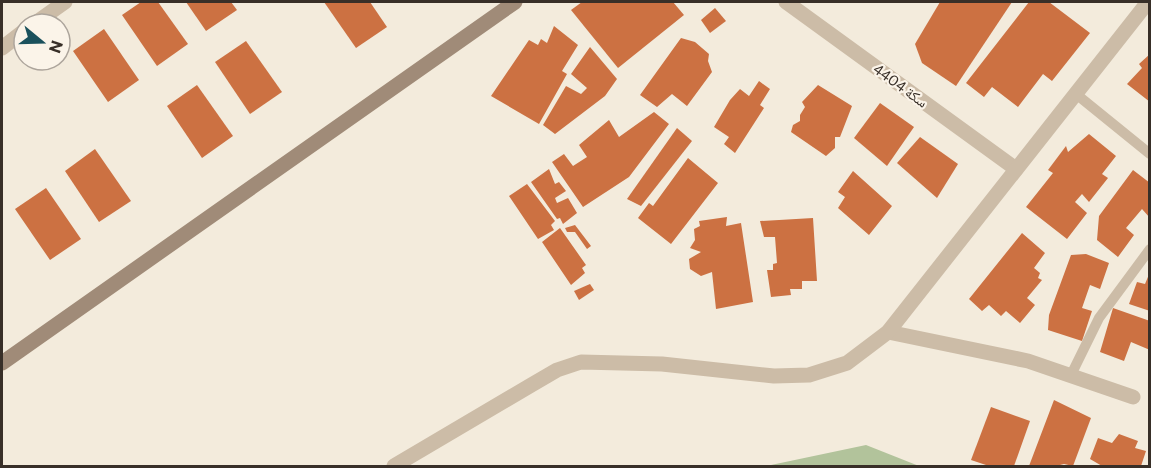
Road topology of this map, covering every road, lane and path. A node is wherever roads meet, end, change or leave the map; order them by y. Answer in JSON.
{"nodes":[{"id":1,"x":65,"y":2,"type":"edge"},
{"id":2,"x":786,"y":2,"type":"edge"},
{"id":3,"x":1148,"y":2,"type":"edge"},
{"id":4,"x":511,"y":3,"type":"edge"},
{"id":5,"x":51,"y":12,"type":"edge"},
{"id":6,"x":1076,"y":94,"type":"junction"},
{"id":7,"x":1149,"y":154,"type":"edge"},
{"id":8,"x":1016,"y":170,"type":"junction"},
{"id":9,"x":1149,"y":249,"type":"edge"},
{"id":10,"x":888,"y":332,"type":"junction"},
{"id":11,"x":2,"y":363,"type":"edge"},
{"id":12,"x":1071,"y":375,"type":"junction"},
{"id":13,"x":1133,"y":397,"type":"dead end"},
{"id":14,"x":394,"y":466,"type":"edge"}],
"edges":[{"from":1,"to":5,"type":"street"},
{"from":2,"to":8,"type":"street","name":"سكة 4404"},
{"from":3,"to":6,"type":"street"},
{"from":4,"to":11,"type":"street"},
{"from":6,"to":7,"type":"lane"},
{"from":6,"to":8,"type":"street"},
{"from":8,"to":10,"type":"street"},
{"from":9,"to":12,"type":"lane"},
{"from":10,"to":12,"type":"street"},
{"from":10,"to":14,"type":"street"},
{"from":12,"to":13,"type":"street"}]}
